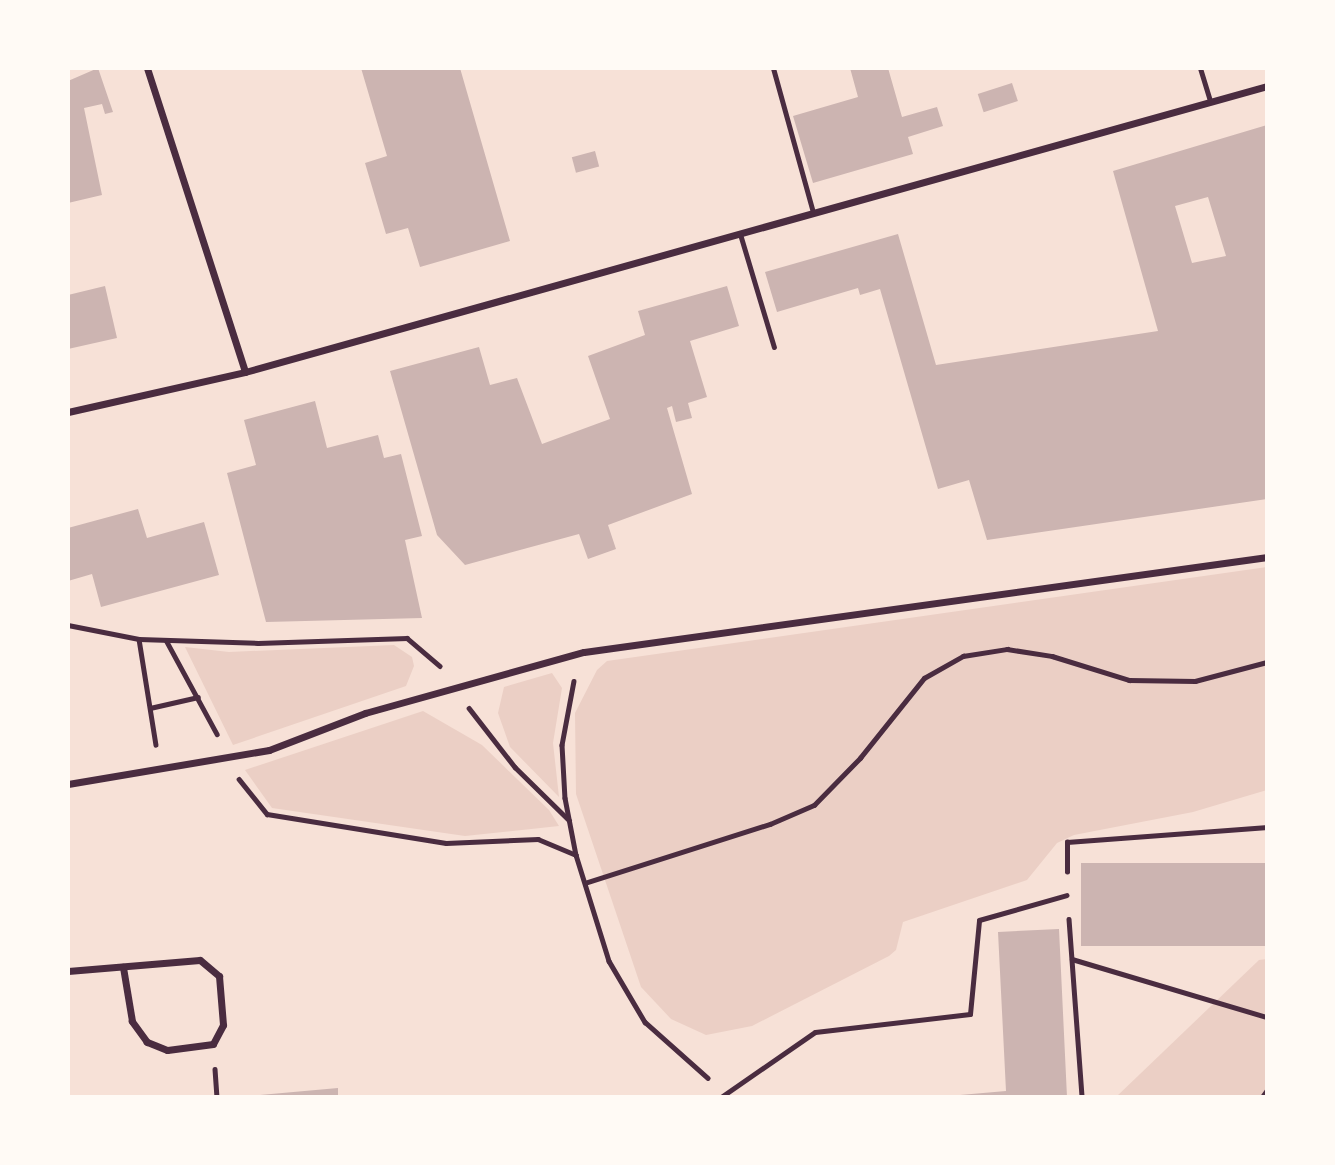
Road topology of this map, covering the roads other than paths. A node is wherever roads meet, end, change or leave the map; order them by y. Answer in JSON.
{"nodes":[{"id":1,"x":146,"y":68,"type":"edge"},
{"id":2,"x":772,"y":68,"type":"edge"},
{"id":3,"x":1200,"y":68,"type":"edge"},
{"id":4,"x":1267,"y":86,"type":"edge"},
{"id":5,"x":1209,"y":101,"type":"junction"},
{"id":6,"x":813,"y":212,"type":"junction"},
{"id":7,"x":740,"y":234,"type":"junction"},
{"id":8,"x":774,"y":347,"type":"dead end"},
{"id":9,"x":245,"y":372,"type":"junction"},
{"id":10,"x":68,"y":412,"type":"edge"},
{"id":11,"x":1267,"y":556,"type":"edge"},
{"id":12,"x":68,"y":784,"type":"edge"},
{"id":13,"x":1067,"y":895,"type":"road end"},
{"id":14,"x":123,"y":967,"type":"junction"},
{"id":15,"x":68,"y":971,"type":"edge"},
{"id":16,"x":723,"y":1094,"type":"edge"}],
"edges":[{"from":1,"to":9,"type":"street"},
{"from":2,"to":6,"type":"lane"},
{"from":3,"to":5,"type":"lane"},
{"from":4,"to":5,"type":"street"},
{"from":5,"to":6,"type":"street"},
{"from":6,"to":7,"type":"street"},
{"from":7,"to":8,"type":"lane"},
{"from":7,"to":9,"type":"street"},
{"from":9,"to":10,"type":"street"},
{"from":11,"to":12,"type":"street"},
{"from":13,"to":16,"type":"lane"},
{"from":14,"to":14,"type":"street"},
{"from":14,"to":15,"type":"street"}]}
